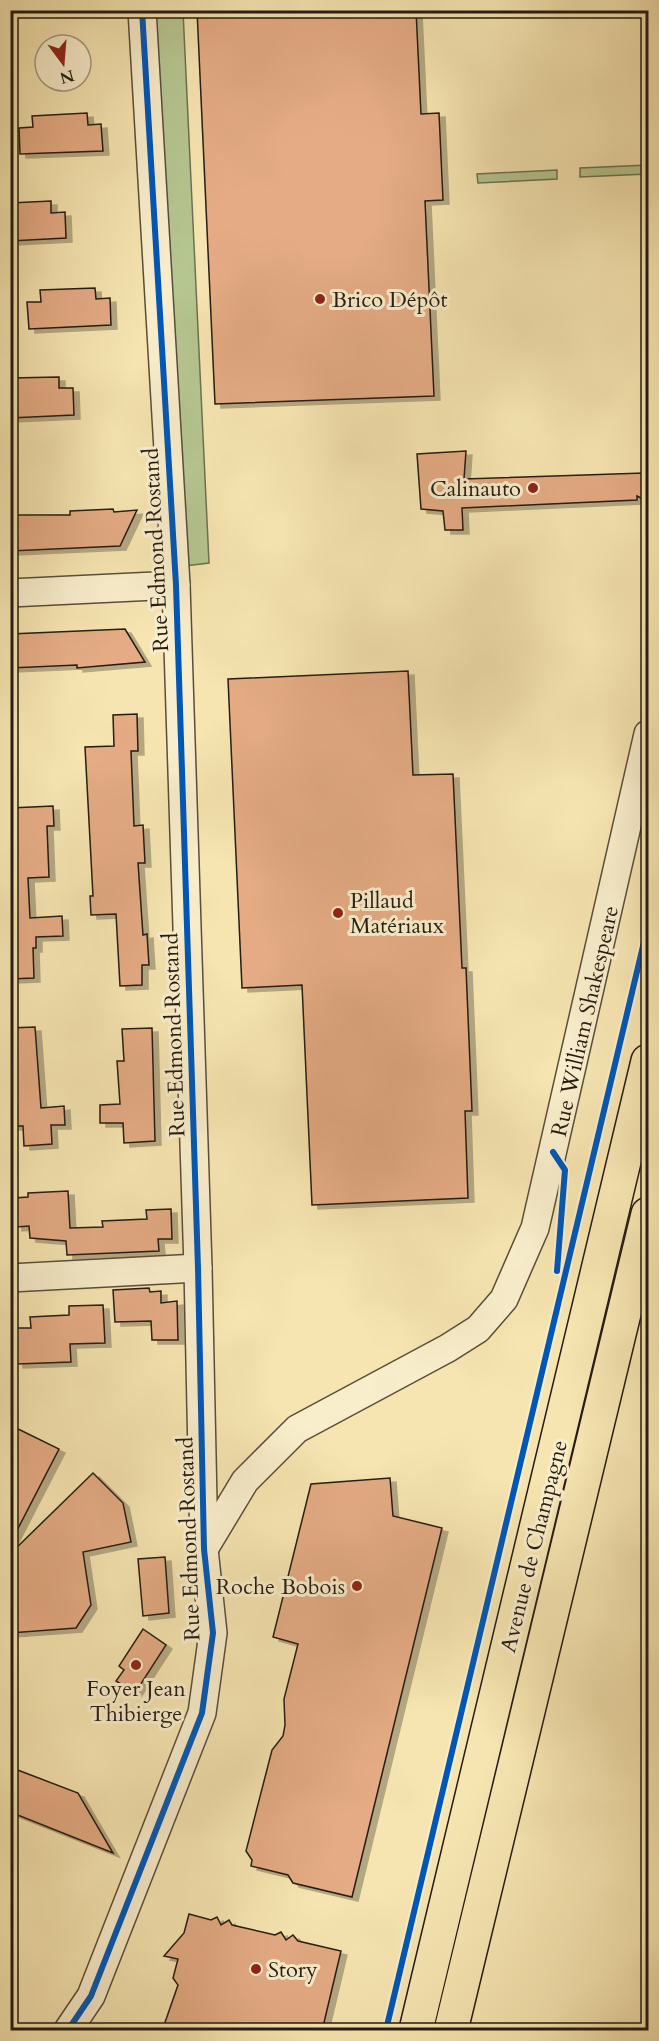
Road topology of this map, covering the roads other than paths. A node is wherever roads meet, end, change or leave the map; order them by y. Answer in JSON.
{"nodes":[{"id":1,"x":142,"y":10,"type":"edge"},
{"id":2,"x":176,"y":585,"type":"junction"},
{"id":3,"x":10,"y":593,"type":"edge"},
{"id":4,"x":648,"y":734,"type":"edge"},
{"id":5,"x":648,"y":1061,"type":"edge"},
{"id":6,"x":648,"y":1214,"type":"edge"},
{"id":7,"x":198,"y":1268,"type":"junction"},
{"id":8,"x":10,"y":1278,"type":"edge"},
{"id":9,"x":204,"y":1549,"type":"junction"},
{"id":10,"x":90,"y":1996,"type":"junction"},
{"id":11,"x":68,"y":2031,"type":"edge"},
{"id":12,"x":77,"y":2031,"type":"edge"},
{"id":13,"x":416,"y":2031,"type":"edge"},
{"id":14,"x":451,"y":2031,"type":"edge"}],
"edges":[{"from":1,"to":2,"type":"street","name":"Rue Edmond Rostand"},
{"from":2,"to":3,"type":"street"},
{"from":2,"to":7,"type":"street","name":"Rue Edmond Rostand"},
{"from":4,"to":9,"type":"street","name":"Rue William Shakespeare"},
{"from":5,"to":13,"type":"main road","name":"Avenue de Champagne"},
{"from":6,"to":14,"type":"main road","name":"Avenue de Champagne"},
{"from":7,"to":8,"type":"street"},
{"from":7,"to":9,"type":"street","name":"Rue Edmond Rostand"},
{"from":9,"to":10,"type":"street","name":"Rue Edmond Rostand"},
{"from":10,"to":11,"type":"street","name":"Rue Edmond Rostand"},
{"from":10,"to":12,"type":"street"}]}
